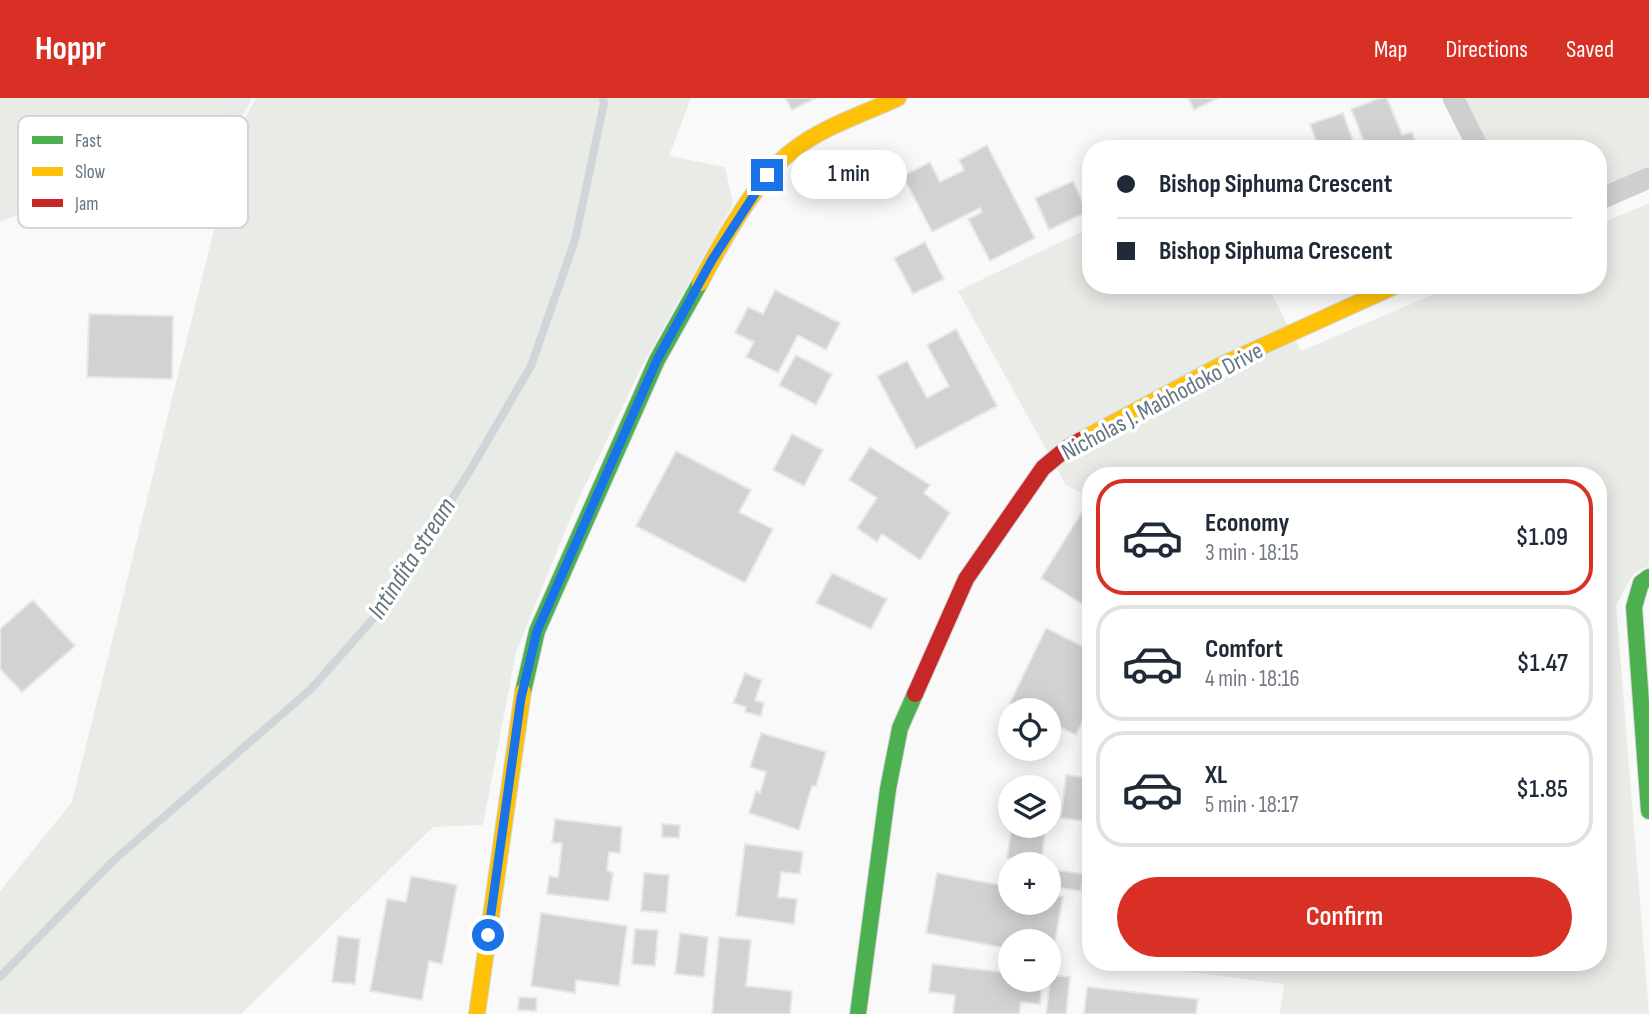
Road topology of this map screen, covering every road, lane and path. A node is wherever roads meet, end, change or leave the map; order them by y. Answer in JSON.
{"nodes":[{"id":1,"x":898,"y":98,"type":"edge"},
{"id":2,"x":1453,"y":98,"type":"edge"},
{"id":3,"x":1474,"y":140,"type":"edge"},
{"id":4,"x":1649,"y":178,"type":"edge"},
{"id":5,"x":1607,"y":196,"type":"edge"},
{"id":6,"x":1377,"y":294,"type":"edge"},
{"id":7,"x":1649,"y":576,"type":"edge"},
{"id":8,"x":1649,"y":811,"type":"edge"},
{"id":9,"x":477,"y":1014,"type":"edge"},
{"id":10,"x":858,"y":1014,"type":"edge"}],
"edges":[{"from":1,"to":9,"type":"street"},
{"from":2,"to":3,"type":"street"},
{"from":4,"to":5,"type":"street"},
{"from":6,"to":10,"type":"street","name":"Nicholas J. Mabhodoko Drive"},
{"from":7,"to":8,"type":"street"}]}
